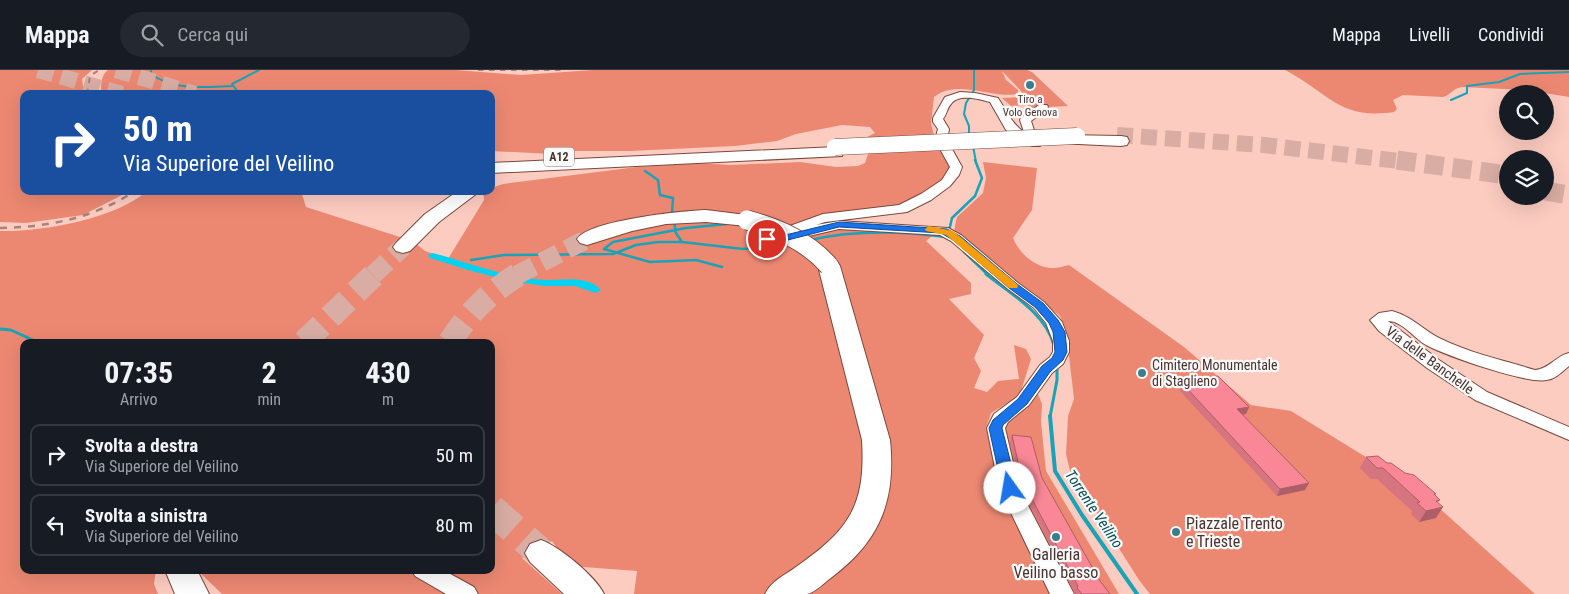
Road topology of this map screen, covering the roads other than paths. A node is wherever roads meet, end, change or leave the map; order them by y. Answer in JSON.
{"nodes":[{"id":1,"x":975,"y":96,"type":"joint"},
{"id":2,"x":1043,"y":107,"type":"dead end"},
{"id":3,"x":1119,"y":138,"type":"tunnel mouth"},
{"id":4,"x":836,"y":149,"type":"junction"},
{"id":5,"x":495,"y":155,"type":"edge"},
{"id":6,"x":628,"y":158,"type":"junction"},
{"id":7,"x":681,"y":160,"type":"junction"},
{"id":8,"x":495,"y":163,"type":"edge"},
{"id":9,"x":495,"y":168,"type":"edge"},
{"id":10,"x":495,"y":182,"type":"edge"},
{"id":11,"x":454,"y":195,"type":"edge"},
{"id":12,"x":459,"y":195,"type":"edge"},
{"id":13,"x":441,"y":202,"type":"edge"},
{"id":14,"x":587,"y":239,"type":"tunnel mouth"},
{"id":15,"x":402,"y":247,"type":"tunnel mouth"},
{"id":16,"x":1569,"y":358,"type":"edge"},
{"id":17,"x":1569,"y":434,"type":"edge"},
{"id":18,"x":541,"y":553,"type":"tunnel mouth"},
{"id":19,"x":183,"y":574,"type":"edge"},
{"id":20,"x":430,"y":574,"type":"edge"},
{"id":21,"x":192,"y":594,"type":"edge"},
{"id":22,"x":466,"y":594,"type":"edge"},
{"id":23,"x":587,"y":594,"type":"edge"},
{"id":24,"x":782,"y":594,"type":"edge"},
{"id":25,"x":1062,"y":594,"type":"edge"}],
"edges":[{"from":1,"to":2,"type":"street"},
{"from":1,"to":25,"type":"street"},
{"from":3,"to":4,"type":"highway"},
{"from":4,"to":6,"type":"highway"},
{"from":4,"to":7,"type":"highway"},
{"from":5,"to":6,"type":"highway","number":"A12"},
{"from":6,"to":8,"type":"highway"},
{"from":7,"to":9,"type":"highway"},
{"from":7,"to":10,"type":"highway"},
{"from":11,"to":13,"type":"highway"},
{"from":12,"to":13,"type":"highway"},
{"from":13,"to":15,"type":"highway"},
{"from":14,"to":24,"type":"highway","bridge":true},
{"from":16,"to":17,"type":"street","name":"Via delle Banchelle"},
{"from":18,"to":23,"type":"highway"},
{"from":19,"to":21,"type":"highway"},
{"from":20,"to":22,"type":"street"}]}
